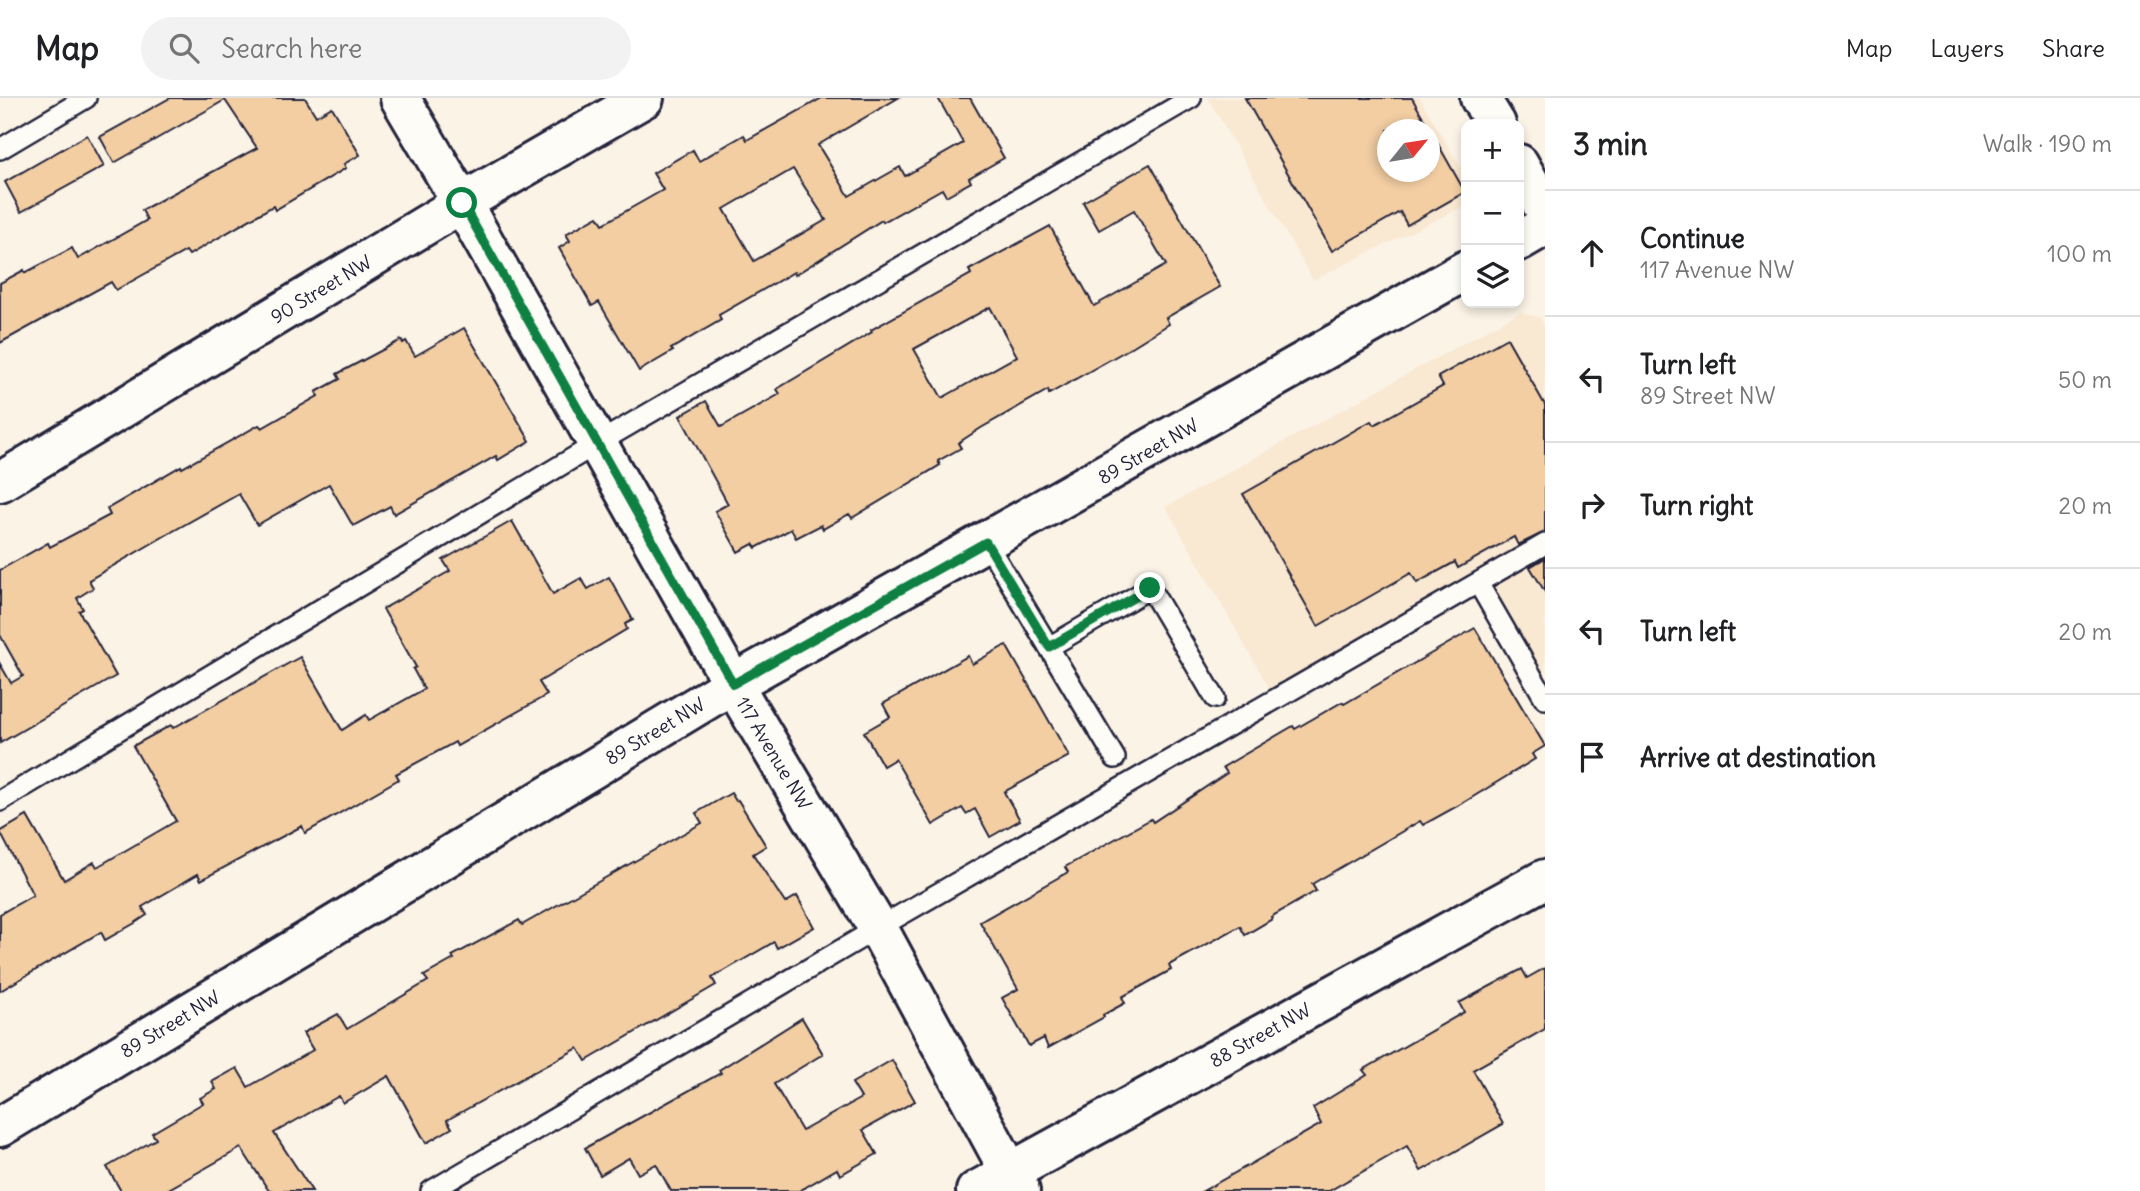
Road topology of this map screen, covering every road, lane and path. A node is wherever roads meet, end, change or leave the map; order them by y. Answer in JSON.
{"nodes":[{"id":1,"x":86,"y":98,"type":"edge"},
{"id":2,"x":400,"y":98,"type":"edge"},
{"id":3,"x":644,"y":98,"type":"edge"},
{"id":4,"x":1191,"y":98,"type":"edge"},
{"id":5,"x":1480,"y":98,"type":"edge"},
{"id":6,"x":1493,"y":119,"type":"edge"},
{"id":7,"x":0,"y":149,"type":"edge"},
{"id":8,"x":1524,"y":173,"type":"edge"},
{"id":9,"x":462,"y":203,"type":"junction"},
{"id":10,"x":1545,"y":209,"type":"edge"},
{"id":11,"x":1545,"y":226,"type":"edge"},
{"id":12,"x":1524,"y":238,"type":"edge"},
{"id":13,"x":1461,"y":273,"type":"edge"},
{"id":14,"x":598,"y":443,"type":"junction"},
{"id":15,"x":0,"y":482,"type":"edge"},
{"id":16,"x":986,"y":542,"type":"junction"},
{"id":17,"x":1545,"y":544,"type":"edge"},
{"id":18,"x":1478,"y":583,"type":"junction"},
{"id":19,"x":1049,"y":647,"type":"junction"},
{"id":20,"x":733,"y":684,"type":"junction"},
{"id":21,"x":1215,"y":698,"type":"dead end"},
{"id":22,"x":1545,"y":699,"type":"edge"},
{"id":23,"x":1115,"y":758,"type":"dead end"},
{"id":24,"x":0,"y":801,"type":"edge"},
{"id":25,"x":1545,"y":879,"type":"edge"},
{"id":26,"x":878,"y":928,"type":"junction"},
{"id":27,"x":0,"y":1127,"type":"edge"},
{"id":28,"x":1015,"y":1181,"type":"edge"},
{"id":29,"x":430,"y":1191,"type":"edge"},
{"id":30,"x":976,"y":1191,"type":"edge"}],
"edges":[{"from":1,"to":7,"type":"lane"},
{"from":2,"to":9,"type":"street","name":"117 Avenue NW"},
{"from":3,"to":9,"type":"street","name":"90 Street NW"},
{"from":4,"to":14,"type":"lane"},
{"from":5,"to":6,"type":"street"},
{"from":8,"to":10,"type":"street"},
{"from":9,"to":14,"type":"street","name":"117 Avenue NW"},
{"from":9,"to":15,"type":"street","name":"90 Street NW"},
{"from":11,"to":12,"type":"street"},
{"from":13,"to":16,"type":"street","name":"89 Street NW"},
{"from":14,"to":20,"type":"street","name":"117 Avenue NW"},
{"from":14,"to":24,"type":"lane"},
{"from":16,"to":19,"type":"lane"},
{"from":16,"to":20,"type":"street","name":"89 Street NW"},
{"from":17,"to":18,"type":"lane"},
{"from":18,"to":22,"type":"lane"},
{"from":18,"to":26,"type":"lane"},
{"from":19,"to":21,"type":"lane"},
{"from":19,"to":23,"type":"lane"},
{"from":20,"to":26,"type":"street","name":"117 Avenue NW"},
{"from":20,"to":27,"type":"street","name":"89 Street NW"},
{"from":25,"to":28,"type":"street","name":"88 Street NW"},
{"from":26,"to":28,"type":"street","name":"117 Avenue NW"},
{"from":26,"to":29,"type":"lane"},
{"from":28,"to":30,"type":"street","name":"88 Street NW"}]}
